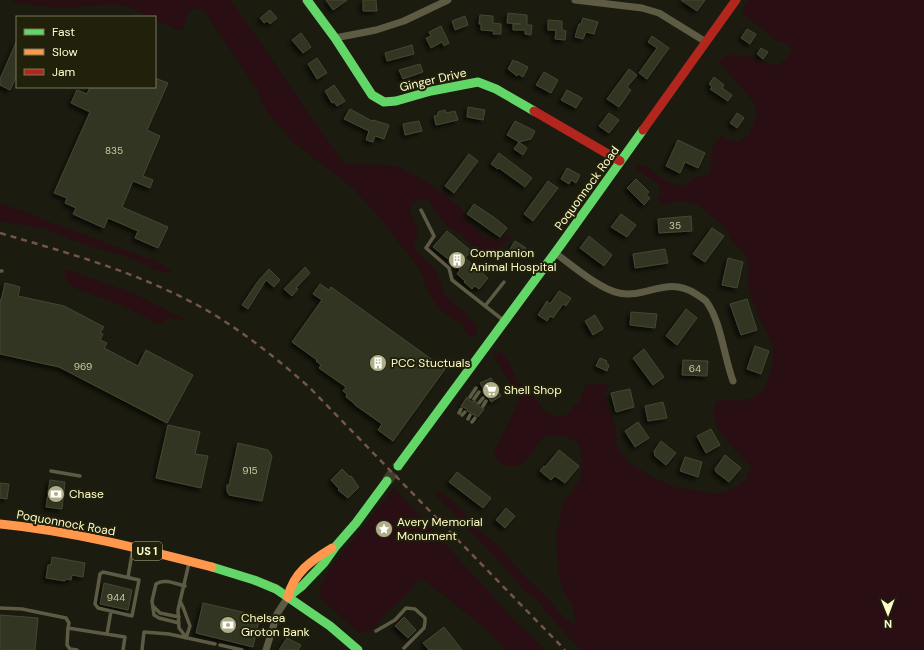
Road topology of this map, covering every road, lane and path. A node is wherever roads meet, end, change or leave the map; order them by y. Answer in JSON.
{"nodes":[{"id":1,"x":307,"y":0,"type":"edge"},
{"id":2,"x":448,"y":0,"type":"edge"},
{"id":3,"x":575,"y":0,"type":"edge"},
{"id":4,"x":736,"y":0,"type":"edge"},
{"id":5,"x":336,"y":38,"type":"junction"},
{"id":6,"x":706,"y":42,"type":"junction"},
{"id":7,"x":620,"y":161,"type":"junction"},
{"id":8,"x":421,"y":210,"type":"dead end"},
{"id":9,"x":555,"y":253,"type":"junction"},
{"id":10,"x":504,"y":282,"type":"dead end"},
{"id":11,"x":485,"y":306,"type":"junction"},
{"id":12,"x":504,"y":320,"type":"junction"},
{"id":13,"x":733,"y":381,"type":"dead end"},
{"id":14,"x":478,"y":390,"type":"dead end"},
{"id":15,"x":472,"y":398,"type":"dead end"},
{"id":16,"x":483,"y":398,"type":"dead end"},
{"id":17,"x":486,"y":402,"type":"dead end"},
{"id":18,"x":479,"y":403,"type":"dead end"},
{"id":19,"x":483,"y":406,"type":"dead end"},
{"id":20,"x":398,"y":466,"type":"tunnel mouth"},
{"id":21,"x":51,"y":471,"type":"dead end"},
{"id":22,"x":80,"y":476,"type":"dead end"},
{"id":23,"x":387,"y":481,"type":"tunnel mouth"},
{"id":24,"x":0,"y":524,"type":"edge"},
{"id":25,"x":133,"y":547,"type":"junction"},
{"id":26,"x":189,"y":562,"type":"junction"},
{"id":27,"x":128,"y":577,"type":"junction"},
{"id":28,"x":184,"y":586,"type":"junction"},
{"id":29,"x":288,"y":597,"type":"junction"},
{"id":30,"x":180,"y":601,"type":"junction"},
{"id":31,"x":152,"y":605,"type":"junction"},
{"id":32,"x":0,"y":608,"type":"edge"},
{"id":33,"x":111,"y":611,"type":"junction"},
{"id":34,"x":179,"y":617,"type":"junction"},
{"id":35,"x":179,"y":623,"type":"junction"},
{"id":36,"x":68,"y":628,"type":"junction"},
{"id":37,"x":376,"y":631,"type":"dead end"},
{"id":38,"x":107,"y":634,"type":"junction"},
{"id":39,"x":186,"y":638,"type":"junction"},
{"id":40,"x":215,"y":644,"type":"dead end"},
{"id":41,"x":220,"y":645,"type":"dead end"},
{"id":42,"x":404,"y":648,"type":"dead end"},
{"id":43,"x":77,"y":650,"type":"edge"},
{"id":44,"x":123,"y":650,"type":"edge"},
{"id":45,"x":142,"y":650,"type":"edge"},
{"id":46,"x":242,"y":650,"type":"edge"},
{"id":47,"x":266,"y":650,"type":"edge"},
{"id":48,"x":358,"y":650,"type":"edge"}],
"edges":[{"from":1,"to":5,"type":"street","name":"Ginger Drive"},
{"from":2,"to":5,"type":"street"},
{"from":3,"to":6,"type":"street"},
{"from":4,"to":6,"type":"street","name":"Poquonnock Road"},
{"from":5,"to":7,"type":"street","name":"Ginger Drive"},
{"from":6,"to":7,"type":"street","name":"Poquonnock Road"},
{"from":7,"to":9,"type":"street","name":"Poquonnock Road"},
{"from":8,"to":11,"type":"lane"},
{"from":9,"to":12,"type":"street","name":"Poquonnock Road"},
{"from":9,"to":13,"type":"street"},
{"from":10,"to":11,"type":"lane"},
{"from":11,"to":12,"type":"lane"},
{"from":12,"to":20,"type":"street","name":"Poquonnock Road"},
{"from":14,"to":15,"type":"lane"},
{"from":16,"to":18,"type":"lane"},
{"from":17,"to":19,"type":"lane"},
{"from":21,"to":22,"type":"lane"},
{"from":23,"to":29,"type":"street"},
{"from":24,"to":25,"type":"street","name":"Poquonnock Road","number":"US 1"},
{"from":25,"to":26,"type":"street","name":"Poquonnock Road","number":"US 1"},
{"from":25,"to":27,"type":"lane"},
{"from":26,"to":28,"type":"lane"},
{"from":26,"to":29,"type":"street","name":"Poquonnock Road","number":"US 1"},
{"from":27,"to":33,"type":"lane"},
{"from":27,"to":33,"type":"lane"},
{"from":28,"to":30,"type":"lane"},
{"from":28,"to":31,"type":"lane"},
{"from":29,"to":47,"type":"street"},
{"from":29,"to":48,"type":"street","number":"US 1"},
{"from":30,"to":34,"type":"lane"},
{"from":30,"to":39,"type":"lane"},
{"from":31,"to":34,"type":"lane"},
{"from":31,"to":35,"type":"lane"},
{"from":32,"to":36,"type":"lane"},
{"from":33,"to":38,"type":"lane"},
{"from":34,"to":35,"type":"lane"},
{"from":35,"to":39,"type":"lane"},
{"from":36,"to":38,"type":"lane"},
{"from":36,"to":43,"type":"lane"},
{"from":37,"to":42,"type":"lane"},
{"from":38,"to":44,"type":"lane"},
{"from":39,"to":40,"type":"lane"},
{"from":39,"to":45,"type":"lane"},
{"from":41,"to":46,"type":"lane"}]}
